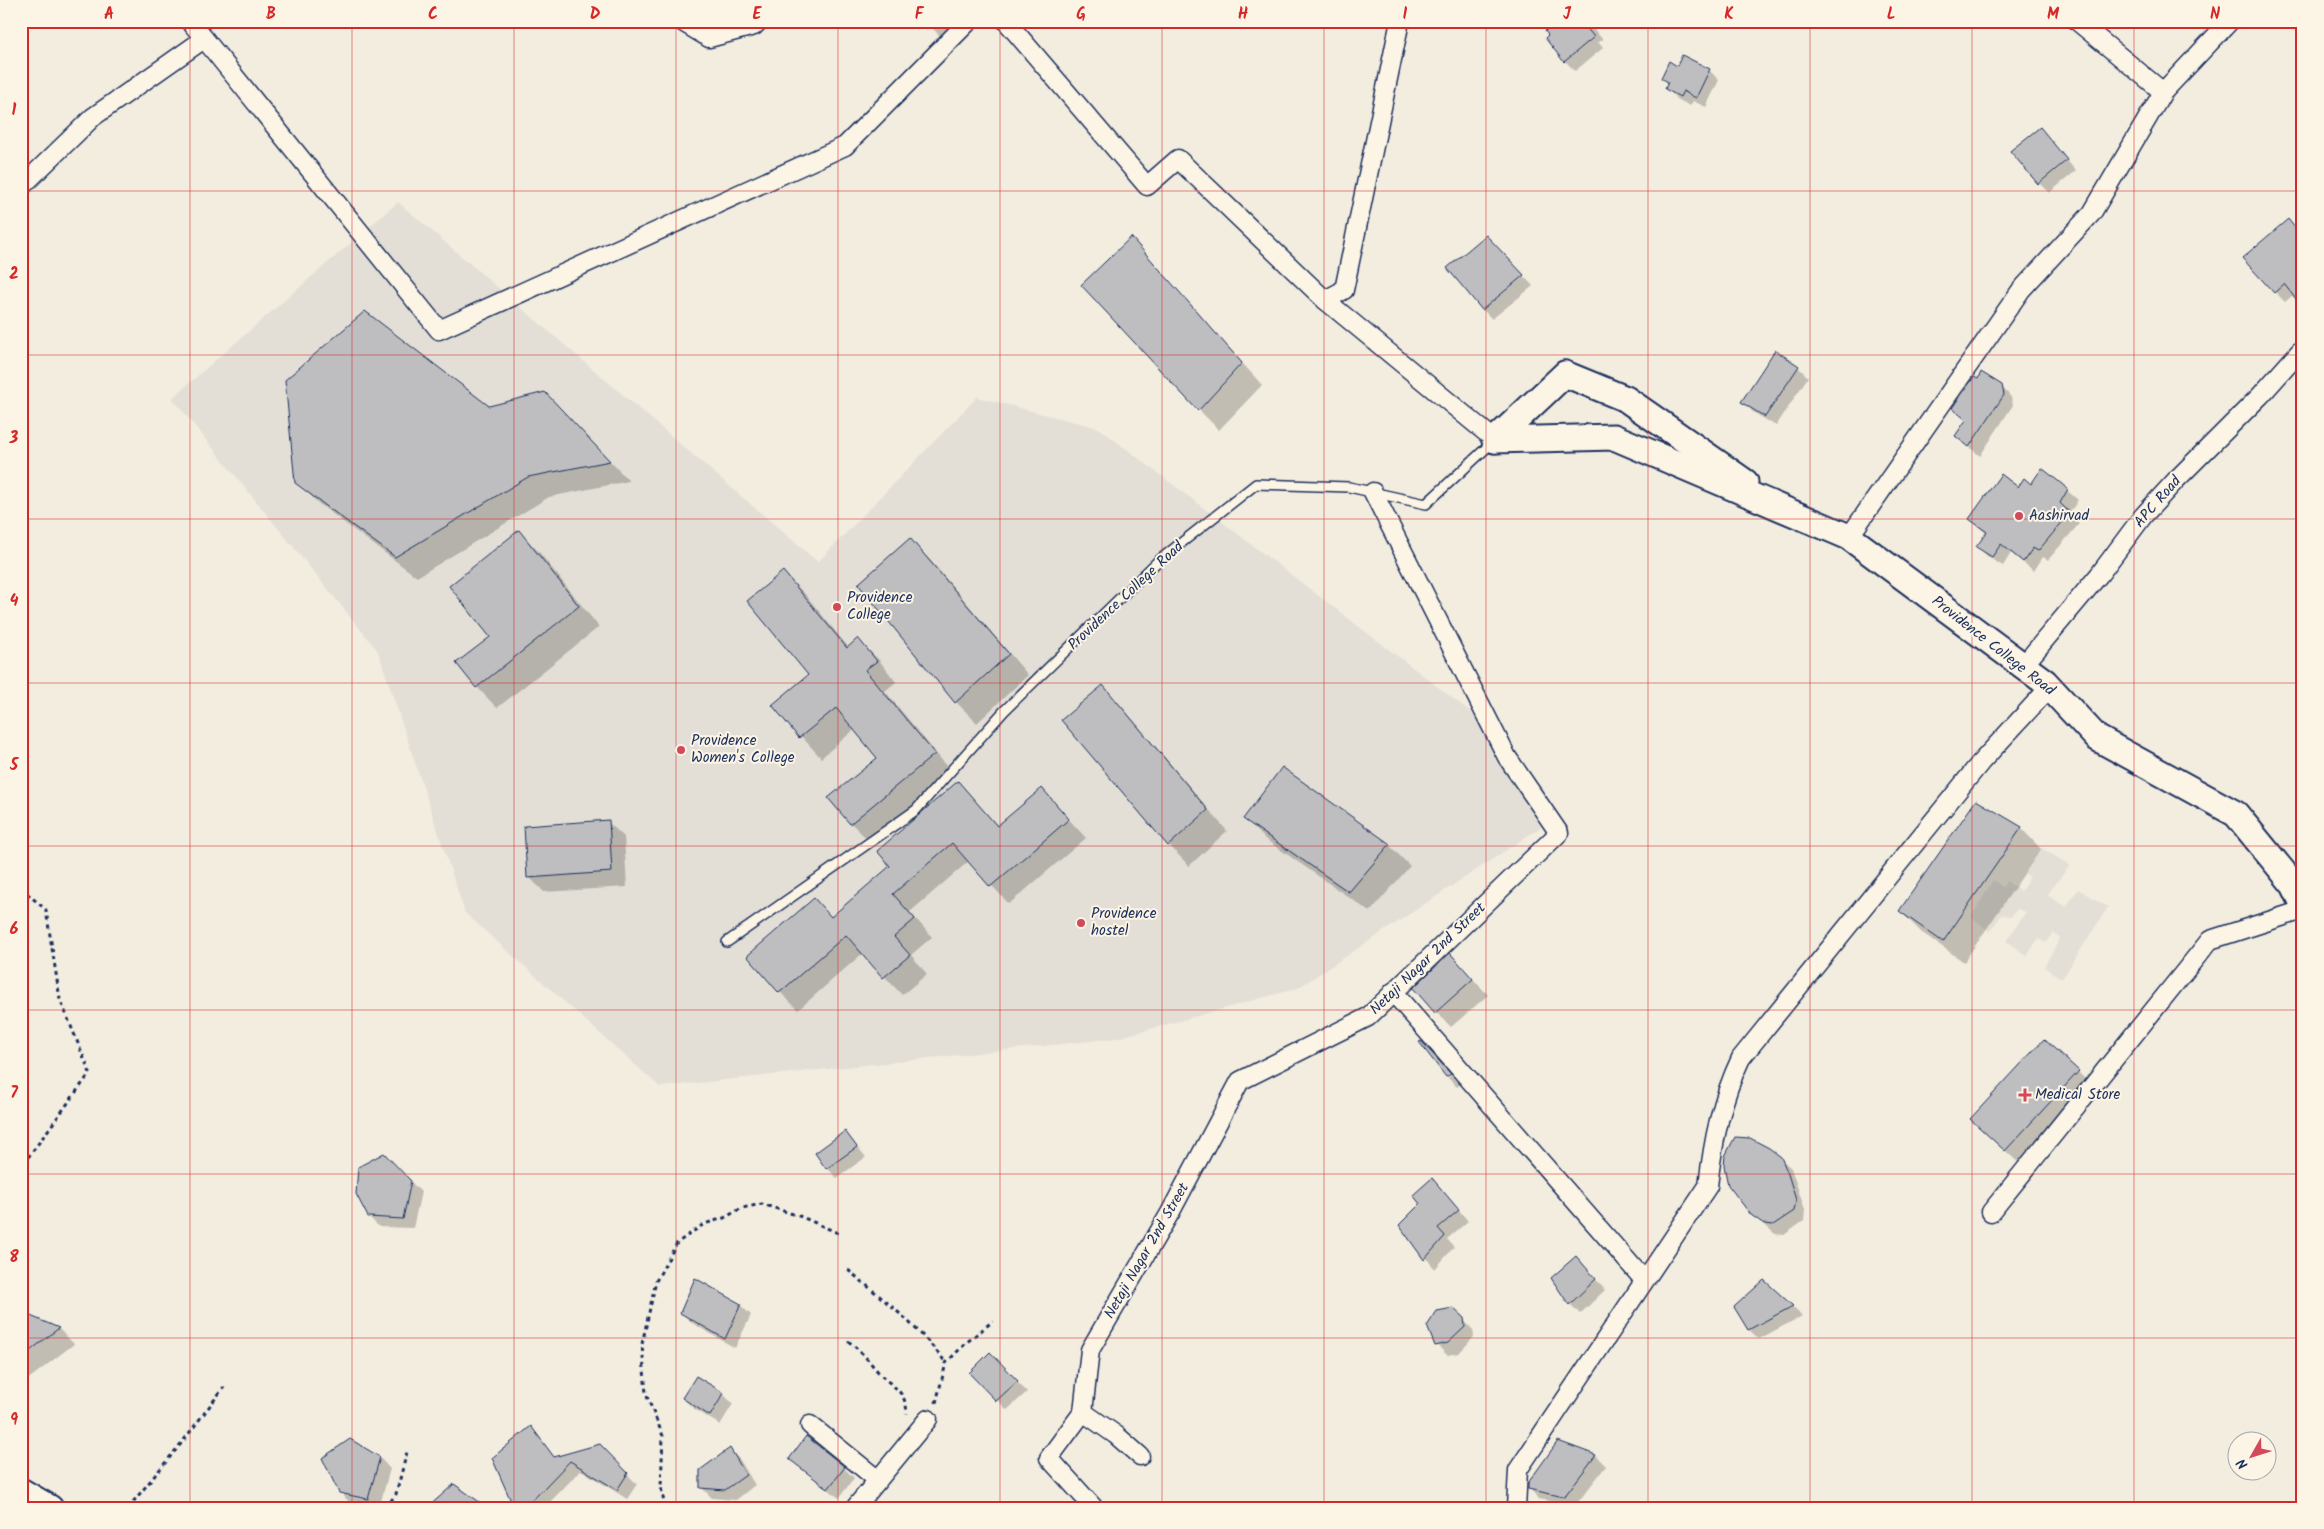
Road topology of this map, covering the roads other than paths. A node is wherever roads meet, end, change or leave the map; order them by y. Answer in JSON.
{"nodes":[{"id":1,"x":190,"y":21,"type":"edge"},
{"id":2,"x":681,"y":21,"type":"edge"},
{"id":3,"x":759,"y":21,"type":"edge"},
{"id":4,"x":969,"y":21,"type":"edge"},
{"id":5,"x":1006,"y":21,"type":"edge"},
{"id":6,"x":1400,"y":21,"type":"edge"},
{"id":7,"x":2077,"y":21,"type":"edge"},
{"id":8,"x":2230,"y":21,"type":"edge"},
{"id":9,"x":204,"y":40,"type":"junction"},
{"id":10,"x":2163,"y":92,"type":"junction"},
{"id":11,"x":21,"y":187,"type":"edge"},
{"id":12,"x":1325,"y":300,"type":"junction"},
{"id":13,"x":2303,"y":348,"type":"edge"},
{"id":14,"x":1495,"y":440,"type":"junction"},
{"id":15,"x":1373,"y":492,"type":"junction"},
{"id":16,"x":1777,"y":506,"type":"junction"},
{"id":17,"x":1849,"y":537,"type":"junction"},
{"id":18,"x":2023,"y":666,"type":"junction"},
{"id":19,"x":2050,"y":687,"type":"junction"},
{"id":20,"x":2303,"y":904,"type":"edge"},
{"id":21,"x":2303,"y":910,"type":"edge"},
{"id":22,"x":727,"y":942,"type":"dead end"},
{"id":23,"x":1393,"y":992,"type":"junction"},
{"id":24,"x":1991,"y":1212,"type":"dead end"},
{"id":25,"x":1644,"y":1280,"type":"junction"},
{"id":26,"x":1083,"y":1412,"type":"junction"},
{"id":27,"x":928,"y":1419,"type":"road end"},
{"id":28,"x":810,"y":1425,"type":"dead end"},
{"id":29,"x":1140,"y":1456,"type":"dead end"},
{"id":30,"x":878,"y":1480,"type":"junction"},
{"id":31,"x":21,"y":1492,"type":"edge"},
{"id":32,"x":50,"y":1508,"type":"edge"},
{"id":33,"x":855,"y":1508,"type":"edge"},
{"id":34,"x":1094,"y":1508,"type":"edge"},
{"id":35,"x":1516,"y":1508,"type":"edge"}],
"edges":[{"from":1,"to":9,"type":"street"},
{"from":2,"to":3,"type":"street"},
{"from":4,"to":9,"type":"street"},
{"from":5,"to":12,"type":"street"},
{"from":6,"to":12,"type":"street"},
{"from":7,"to":10,"type":"street"},
{"from":8,"to":10,"type":"street"},
{"from":9,"to":11,"type":"street"},
{"from":10,"to":17,"type":"street"},
{"from":12,"to":14,"type":"street"},
{"from":13,"to":18,"type":"street","name":"APC Road"},
{"from":14,"to":15,"type":"lane","name":"Providence College Road"},
{"from":14,"to":16,"type":"street","name":"Providence College Road"},
{"from":14,"to":16,"type":"street","name":"Providence College Road"},
{"from":15,"to":22,"type":"lane","name":"Providence College Road"},
{"from":15,"to":23,"type":"street","name":"Netaji Nagar 2nd Street"},
{"from":16,"to":17,"type":"street","name":"Providence College Road"},
{"from":17,"to":18,"type":"street","name":"Providence College Road"},
{"from":18,"to":19,"type":"street","name":"Providence College Road"},
{"from":19,"to":20,"type":"street","name":"Providence College Road"},
{"from":19,"to":25,"type":"street"},
{"from":21,"to":24,"type":"street"},
{"from":23,"to":25,"type":"street"},
{"from":23,"to":26,"type":"street","name":"Netaji Nagar 2nd Street"},
{"from":25,"to":35,"type":"street"},
{"from":26,"to":29,"type":"street"},
{"from":26,"to":34,"type":"street"},
{"from":27,"to":30,"type":"street"},
{"from":28,"to":30,"type":"street"},
{"from":30,"to":33,"type":"street"},
{"from":31,"to":32,"type":"street"}]}
